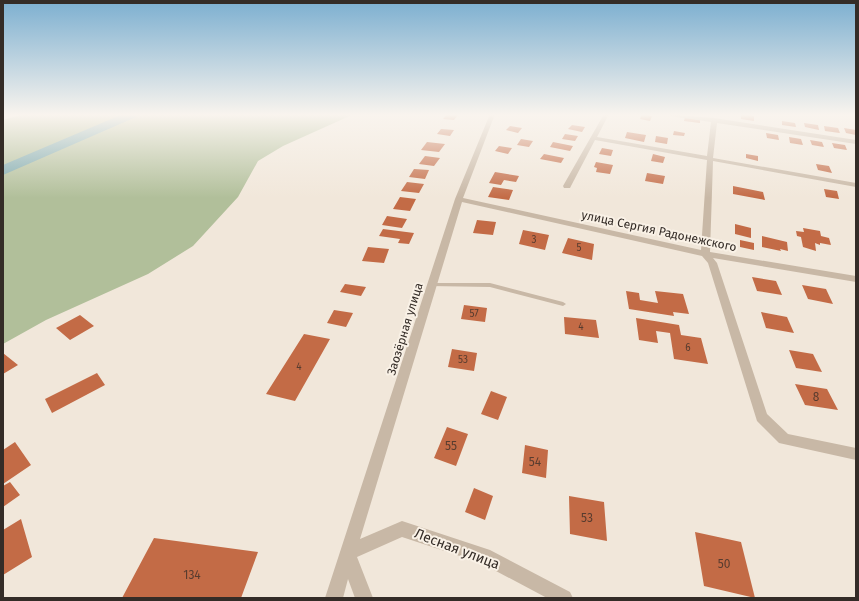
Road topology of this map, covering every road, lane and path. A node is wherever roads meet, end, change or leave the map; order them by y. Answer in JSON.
{"nodes":[{"id":1,"x":481,"y":142,"type":"edge"},
{"id":2,"x":591,"y":142,"type":"edge"},
{"id":3,"x":616,"y":142,"type":"edge"},
{"id":4,"x":712,"y":142,"type":"edge"},
{"id":5,"x":710,"y":159,"type":"junction"},
{"id":6,"x":856,"y":185,"type":"edge"},
{"id":7,"x":567,"y":186,"type":"dead end"},
{"id":8,"x":459,"y":199,"type":"junction"},
{"id":9,"x":705,"y":254,"type":"junction"},
{"id":10,"x":856,"y":279,"type":"edge"},
{"id":11,"x":432,"y":285,"type":"junction"},
{"id":12,"x":563,"y":304,"type":"dead end"},
{"id":13,"x":856,"y":454,"type":"edge"},
{"id":14,"x":348,"y":554,"type":"junction"},
{"id":15,"x":334,"y":598,"type":"edge"},
{"id":16,"x":364,"y":598,"type":"edge"},
{"id":17,"x":564,"y":598,"type":"edge"}],
"edges":[{"from":1,"to":8,"type":"street","name":"Заозёрная улица"},
{"from":2,"to":7,"type":"street"},
{"from":3,"to":5,"type":"street"},
{"from":4,"to":5,"type":"street"},
{"from":5,"to":6,"type":"street"},
{"from":5,"to":9,"type":"street"},
{"from":8,"to":9,"type":"street","name":"улица Сергия Радонежского"},
{"from":8,"to":11,"type":"street","name":"Заозёрная улица"},
{"from":9,"to":10,"type":"street","name":"улица Сергия Радонежского"},
{"from":9,"to":13,"type":"street"},
{"from":11,"to":12,"type":"lane"},
{"from":11,"to":14,"type":"street","name":"Заозёрная улица"},
{"from":14,"to":15,"type":"street","name":"Заозёрная улица"},
{"from":14,"to":16,"type":"street"},
{"from":14,"to":17,"type":"street","name":"Лесная улица"}]}
